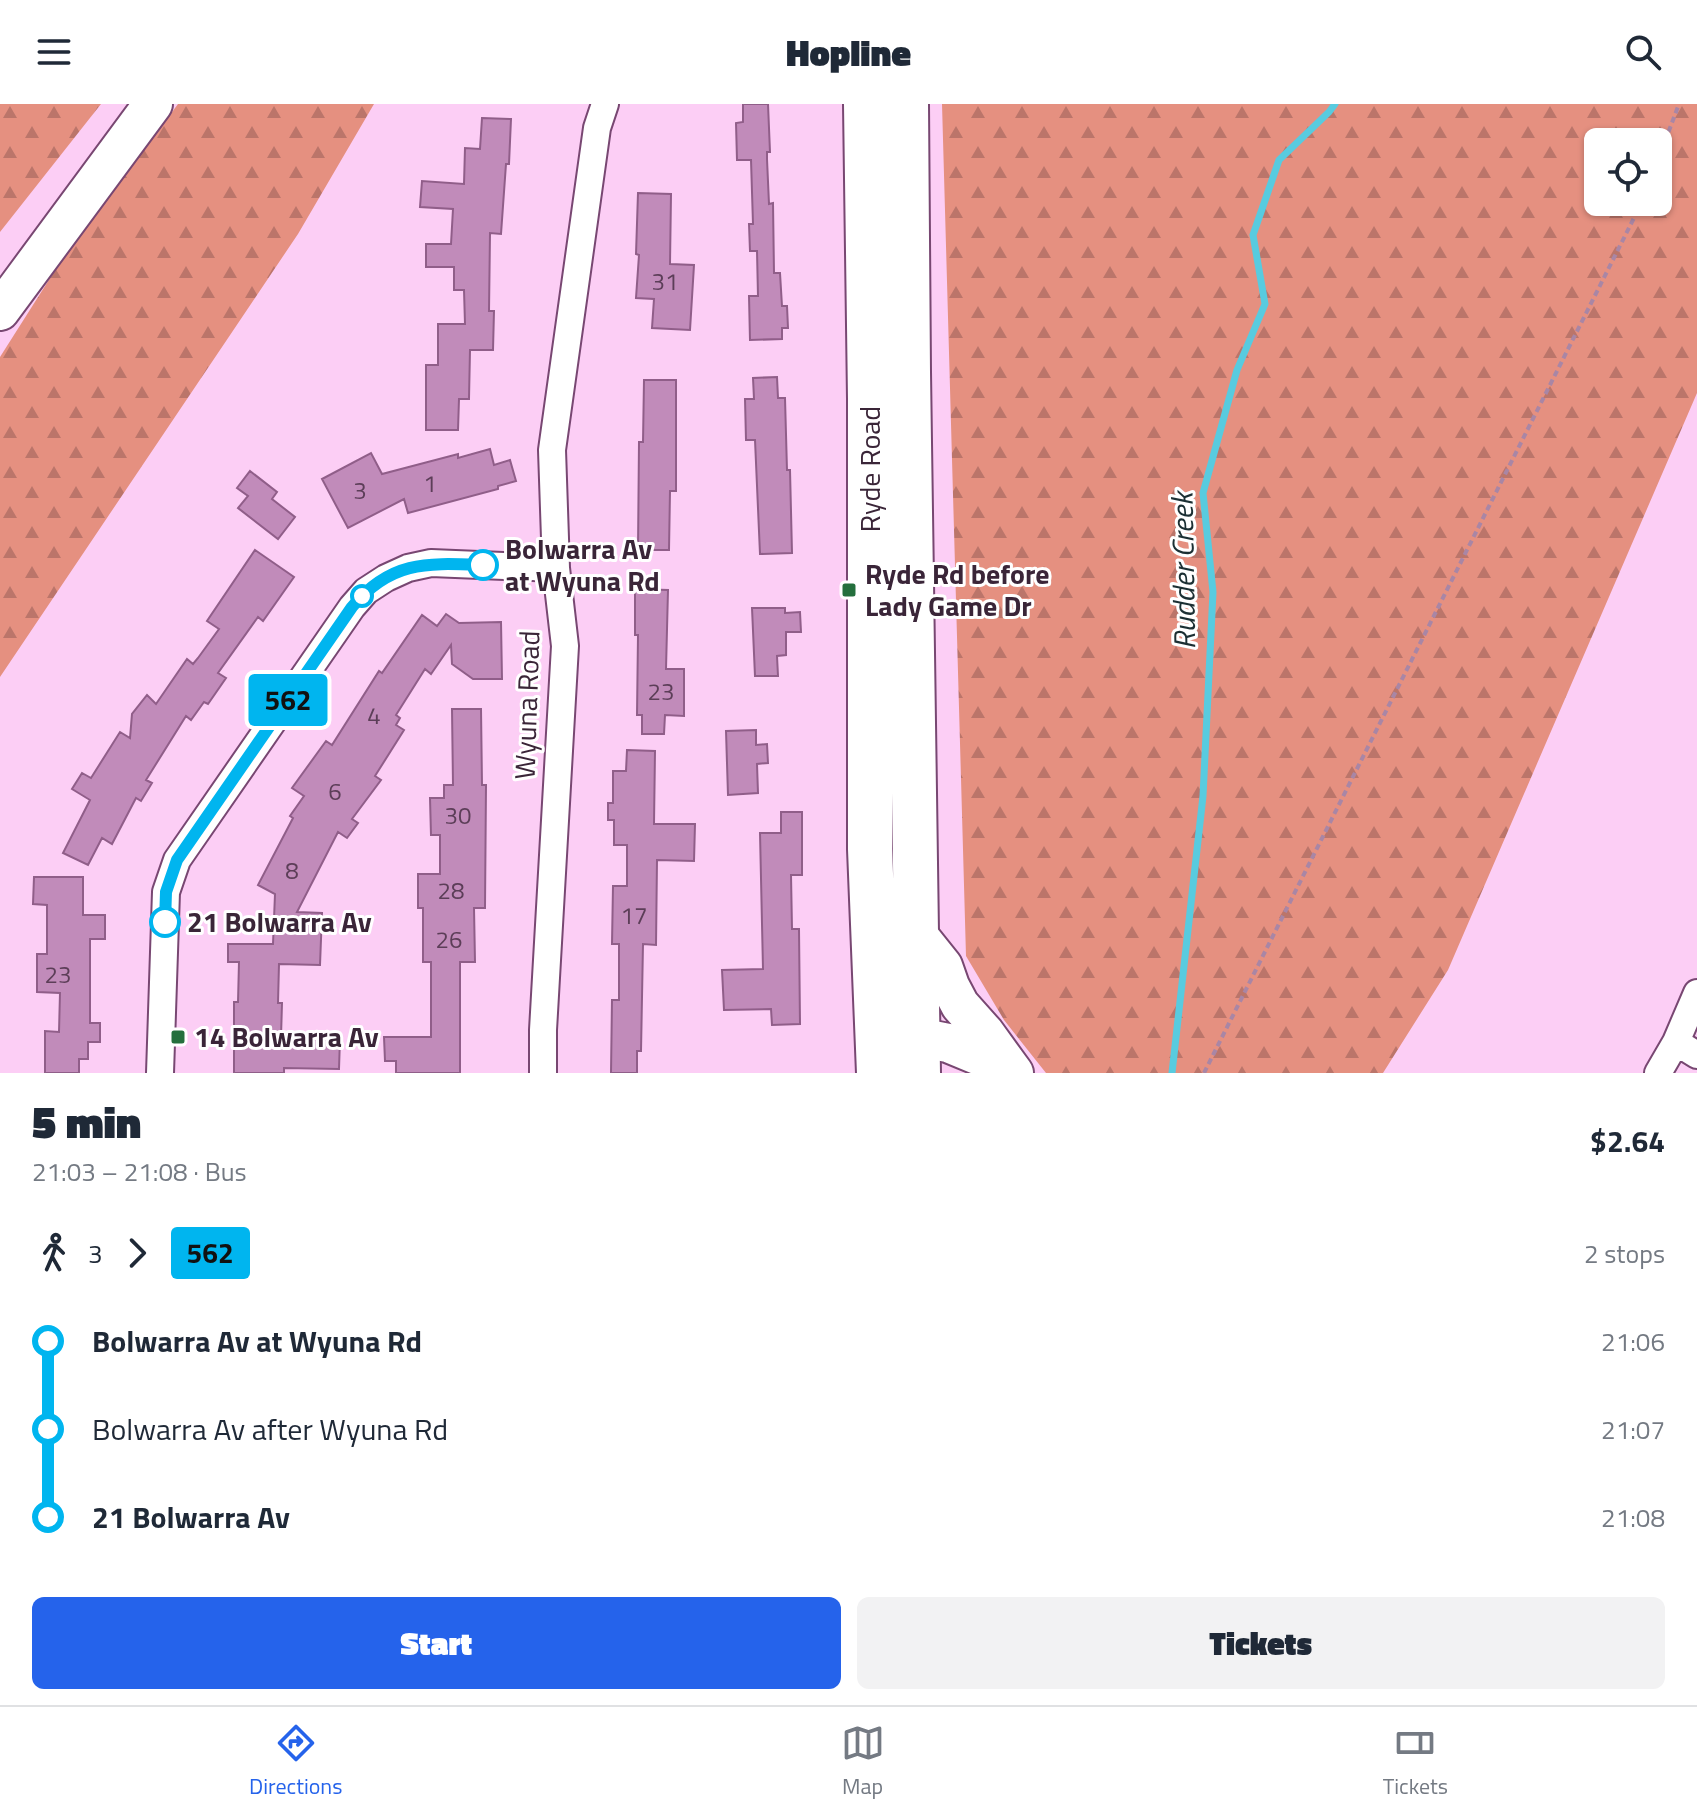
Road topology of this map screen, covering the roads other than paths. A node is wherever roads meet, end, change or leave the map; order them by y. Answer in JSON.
{"nodes":[{"id":1,"x":153,"y":104,"type":"edge"},
{"id":2,"x":605,"y":104,"type":"edge"},
{"id":3,"x":866,"y":104,"type":"edge"},
{"id":4,"x":906,"y":104,"type":"edge"},
{"id":5,"x":0,"y":311,"type":"edge"},
{"id":6,"x":556,"y":568,"type":"junction"},
{"id":7,"x":915,"y":931,"type":"junction"},
{"id":8,"x":1697,"y":993,"type":"edge"},
{"id":9,"x":1686,"y":1048,"type":"edge"},
{"id":10,"x":903,"y":1055,"type":"edge"},
{"id":11,"x":1013,"y":1071,"type":"edge"},
{"id":12,"x":160,"y":1073,"type":"edge"},
{"id":13,"x":543,"y":1073,"type":"edge"},
{"id":14,"x":965,"y":1073,"type":"edge"},
{"id":15,"x":1658,"y":1073,"type":"edge"}],
"edges":[{"from":1,"to":5,"type":"main road"},
{"from":2,"to":6,"type":"street","name":"Wyuna Road"},
{"from":3,"to":10,"type":"highway","name":"Ryde Road"},
{"from":4,"to":7,"type":"highway","name":"Ryde Road"},
{"from":6,"to":12,"type":"street"},
{"from":6,"to":13,"type":"street","name":"Wyuna Road"},
{"from":7,"to":10,"type":"highway","name":"Ryde Road"},
{"from":7,"to":11,"type":"main road"},
{"from":8,"to":9,"type":"street"},
{"from":9,"to":15,"type":"street"},
{"from":10,"to":11,"type":"main road"},
{"from":10,"to":14,"type":"main road"}]}
